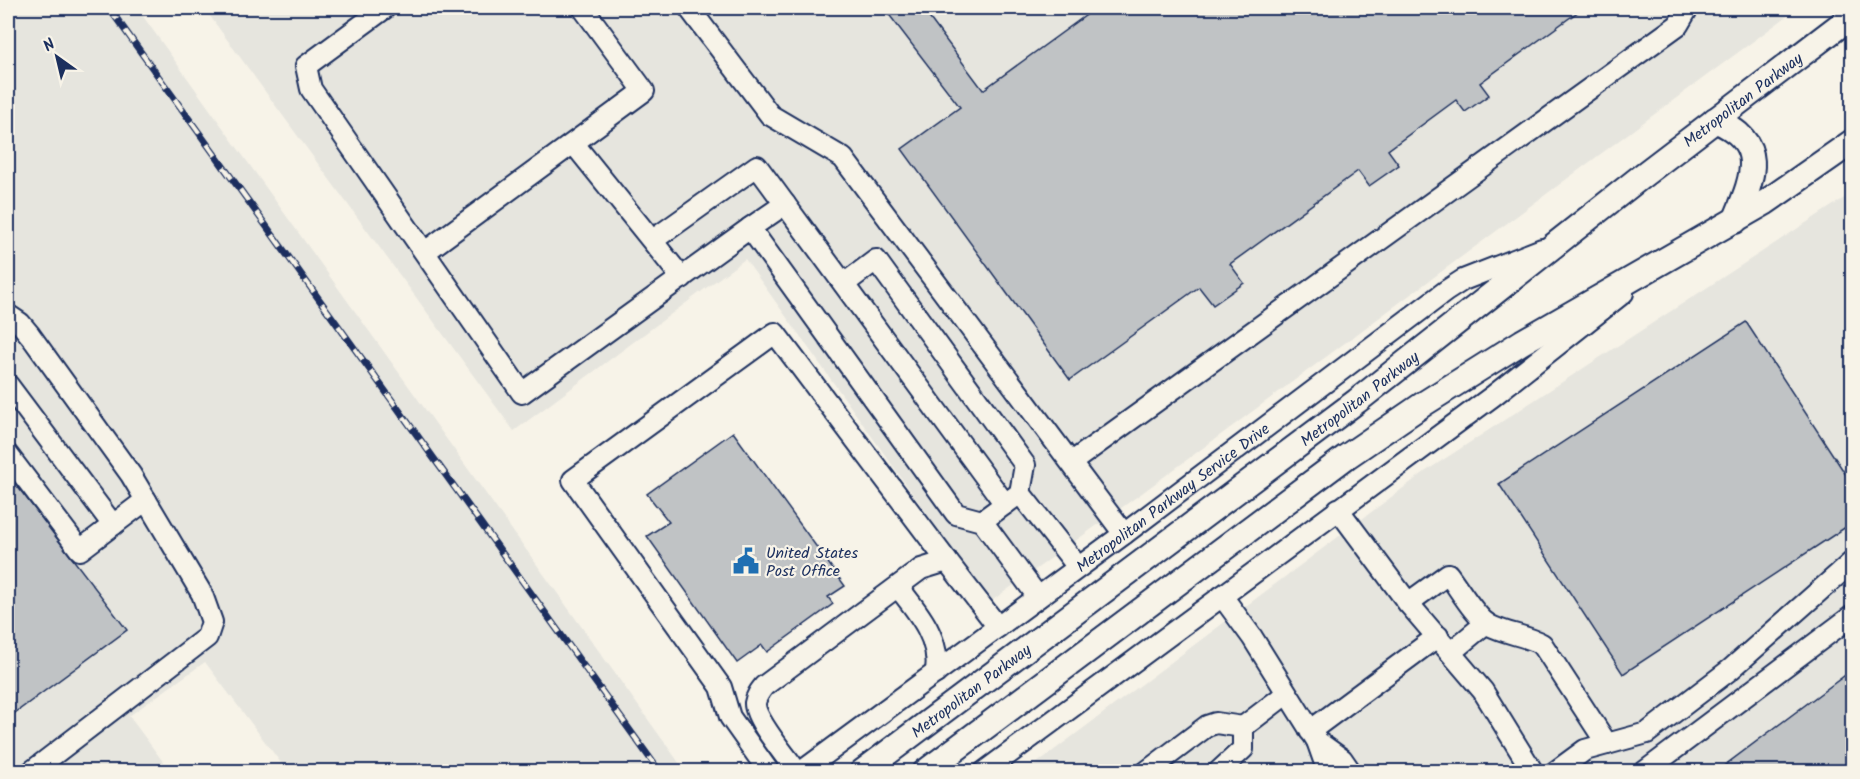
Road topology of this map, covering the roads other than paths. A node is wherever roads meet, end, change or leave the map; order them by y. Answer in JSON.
{"nodes":[{"id":1,"x":385,"y":8,"type":"edge"},
{"id":2,"x":583,"y":8,"type":"edge"},
{"id":3,"x":689,"y":8,"type":"edge"},
{"id":4,"x":1688,"y":8,"type":"edge"},
{"id":5,"x":1852,"y":16,"type":"edge"},
{"id":6,"x":1715,"y":120,"type":"junction"},
{"id":7,"x":1852,"y":142,"type":"edge"},
{"id":8,"x":574,"y":144,"type":"junction"},
{"id":9,"x":785,"y":204,"type":"junction"},
{"id":10,"x":1735,"y":221,"type":"junction"},
{"id":11,"x":750,"y":228,"type":"junction"},
{"id":12,"x":654,"y":240,"type":"junction"},
{"id":13,"x":1556,"y":244,"type":"junction"},
{"id":14,"x":425,"y":252,"type":"junction"},
{"id":15,"x":1664,"y":261,"type":"junction"},
{"id":16,"x":682,"y":278,"type":"junction"},
{"id":17,"x":844,"y":284,"type":"junction"},
{"id":18,"x":8,"y":315,"type":"edge"},
{"id":19,"x":8,"y":385,"type":"edge"},
{"id":20,"x":8,"y":455,"type":"edge"},
{"id":21,"x":1072,"y":462,"type":"junction"},
{"id":22,"x":1012,"y":498,"type":"junction"},
{"id":23,"x":146,"y":500,"type":"junction"},
{"id":24,"x":1338,"y":509,"type":"junction"},
{"id":25,"x":982,"y":521,"type":"junction"},
{"id":26,"x":113,"y":525,"type":"junction"},
{"id":27,"x":1124,"y":534,"type":"junction"},
{"id":28,"x":947,"y":561,"type":"junction"},
{"id":29,"x":1852,"y":562,"type":"edge"},
{"id":30,"x":1078,"y":567,"type":"junction"},
{"id":31,"x":898,"y":587,"type":"junction"},
{"id":32,"x":1222,"y":596,"type":"junction"},
{"id":33,"x":1038,"y":597,"type":"junction"},
{"id":34,"x":1408,"y":603,"type":"junction"},
{"id":35,"x":1852,"y":615,"type":"edge"},
{"id":36,"x":1486,"y":624,"type":"junction"},
{"id":37,"x":998,"y":627,"type":"junction"},
{"id":38,"x":1438,"y":636,"type":"junction"},
{"id":39,"x":1451,"y":652,"type":"junction"},
{"id":40,"x":936,"y":672,"type":"junction"},
{"id":41,"x":1286,"y":694,"type":"junction"},
{"id":42,"x":725,"y":702,"type":"junction"},
{"id":43,"x":755,"y":704,"type":"junction"},
{"id":44,"x":1244,"y":727,"type":"junction"},
{"id":45,"x":1313,"y":736,"type":"junction"},
{"id":46,"x":1607,"y":744,"type":"junction"},
{"id":47,"x":31,"y":771,"type":"edge"},
{"id":48,"x":769,"y":771,"type":"edge"},
{"id":49,"x":799,"y":771,"type":"edge"},
{"id":50,"x":862,"y":771,"type":"edge"},
{"id":51,"x":925,"y":771,"type":"edge"},
{"id":52,"x":984,"y":771,"type":"edge"},
{"id":53,"x":1146,"y":771,"type":"edge"},
{"id":54,"x":1218,"y":771,"type":"edge"},
{"id":55,"x":1328,"y":771,"type":"edge"},
{"id":56,"x":1351,"y":771,"type":"edge"},
{"id":57,"x":1533,"y":771,"type":"edge"},
{"id":58,"x":1555,"y":771,"type":"edge"},
{"id":59,"x":1644,"y":771,"type":"edge"}],
"edges":[{"from":1,"to":14,"type":"street"},
{"from":2,"to":8,"type":"street"},
{"from":3,"to":21,"type":"street"},
{"from":4,"to":21,"type":"street"},
{"from":5,"to":6,"type":"main road","name":"Metropolitan Parkway"},
{"from":6,"to":10,"type":"main road"},
{"from":6,"to":13,"type":"main road","name":"Metropolitan Parkway"},
{"from":7,"to":10,"type":"main road"},
{"from":8,"to":12,"type":"street"},
{"from":8,"to":14,"type":"street"},
{"from":9,"to":11,"type":"street"},
{"from":9,"to":12,"type":"street"},
{"from":9,"to":17,"type":"street"},
{"from":10,"to":15,"type":"main road"},
{"from":11,"to":16,"type":"street"},
{"from":11,"to":25,"type":"street"},
{"from":12,"to":16,"type":"street"},
{"from":13,"to":27,"type":"street","name":"Metropolitan Parkway Service Drive"},
{"from":13,"to":50,"type":"main road","name":"Metropolitan Parkway"},
{"from":14,"to":16,"type":"street"},
{"from":15,"to":24,"type":"street"},
{"from":15,"to":51,"type":"main road"},
{"from":17,"to":22,"type":"street"},
{"from":17,"to":22,"type":"street"},
{"from":18,"to":23,"type":"street"},
{"from":19,"to":26,"type":"street"},
{"from":20,"to":26,"type":"street"},
{"from":21,"to":27,"type":"street"},
{"from":22,"to":25,"type":"street"},
{"from":22,"to":30,"type":"street"},
{"from":23,"to":26,"type":"street"},
{"from":23,"to":47,"type":"street"},
{"from":24,"to":32,"type":"street"},
{"from":24,"to":34,"type":"street"},
{"from":25,"to":33,"type":"street"},
{"from":27,"to":30,"type":"street","name":"Metropolitan Parkway Service Drive"},
{"from":28,"to":31,"type":"street"},
{"from":28,"to":37,"type":"street"},
{"from":28,"to":42,"type":"street"},
{"from":29,"to":46,"type":"street"},
{"from":30,"to":33,"type":"street","name":"Metropolitan Parkway Service Drive"},
{"from":31,"to":40,"type":"street"},
{"from":31,"to":43,"type":"street"},
{"from":32,"to":41,"type":"street"},
{"from":32,"to":52,"type":"street"},
{"from":33,"to":37,"type":"street","name":"Metropolitan Parkway Service Drive"},
{"from":34,"to":36,"type":"street"},
{"from":34,"to":38,"type":"street"},
{"from":35,"to":59,"type":"street"},
{"from":36,"to":39,"type":"street"},
{"from":36,"to":46,"type":"street"},
{"from":37,"to":40,"type":"street","name":"Metropolitan Parkway Service Drive"},
{"from":38,"to":39,"type":"street"},
{"from":38,"to":45,"type":"street"},
{"from":39,"to":57,"type":"street"},
{"from":40,"to":49,"type":"street","name":"Metropolitan Parkway Service Drive"},
{"from":41,"to":44,"type":"street"},
{"from":41,"to":45,"type":"street"},
{"from":42,"to":43,"type":"street"},
{"from":42,"to":48,"type":"street"},
{"from":43,"to":49,"type":"street"},
{"from":44,"to":53,"type":"street"},
{"from":44,"to":54,"type":"street"},
{"from":45,"to":55,"type":"street"},
{"from":45,"to":56,"type":"street"},
{"from":46,"to":58,"type":"street"}]}
